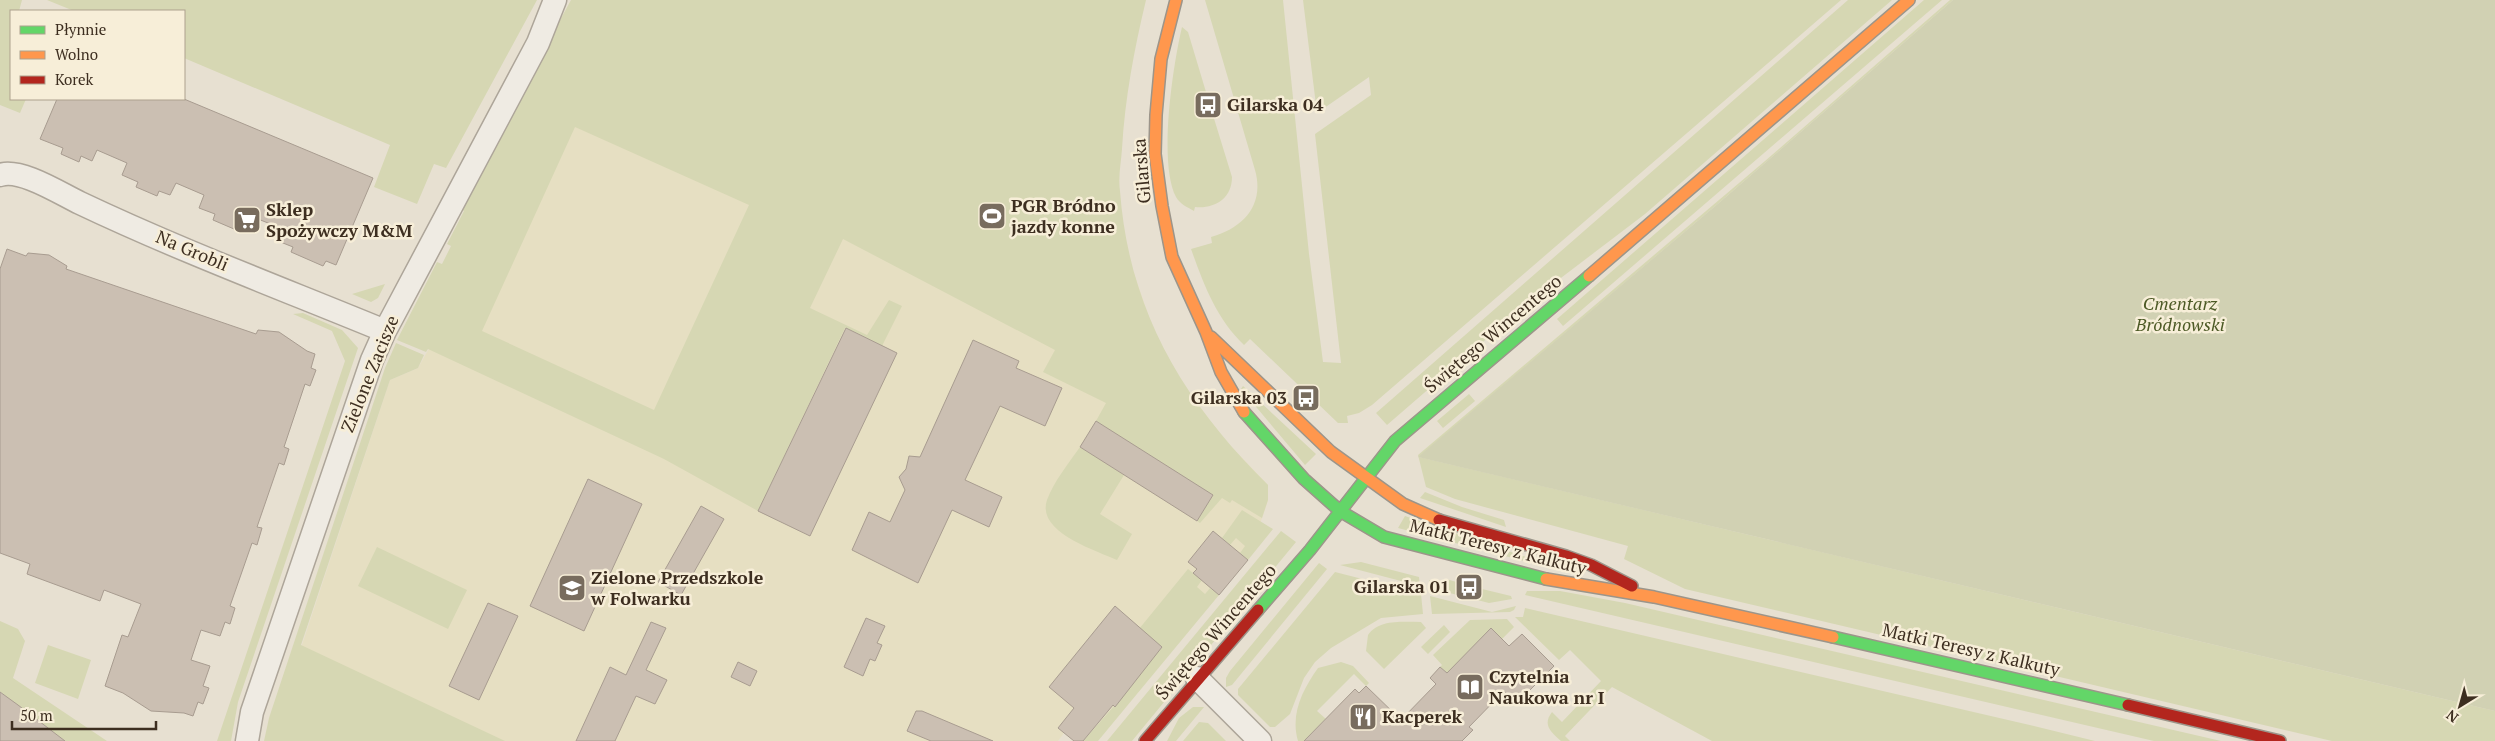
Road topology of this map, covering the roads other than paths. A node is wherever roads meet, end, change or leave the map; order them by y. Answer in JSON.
{"nodes":[{"id":1,"x":556,"y":0,"type":"edge"},
{"id":2,"x":1176,"y":0,"type":"edge"},
{"id":3,"x":1909,"y":0,"type":"edge"},
{"id":4,"x":0,"y":175,"type":"edge"},
{"id":5,"x":385,"y":331,"type":"junction"},
{"id":6,"x":1206,"y":332,"type":"junction"},
{"id":7,"x":1366,"y":478,"type":"junction"},
{"id":8,"x":1340,"y":511,"type":"junction"},
{"id":9,"x":1654,"y":597,"type":"junction"},
{"id":10,"x":1197,"y":678,"type":"junction"},
{"id":11,"x":247,"y":741,"type":"edge"},
{"id":12,"x":1145,"y":741,"type":"edge"},
{"id":13,"x":1260,"y":741,"type":"edge"},
{"id":14,"x":2280,"y":741,"type":"edge"}],
"edges":[{"from":1,"to":5,"type":"street","name":"Zielone Zacisze"},
{"from":2,"to":6,"type":"street","name":"Gilarska"},
{"from":3,"to":7,"type":"street","name":"Świętego Wincentego"},
{"from":4,"to":5,"type":"street","name":"Na Grobli"},
{"from":5,"to":11,"type":"street","name":"Zielone Zacisze"},
{"from":6,"to":7,"type":"street","name":"Gilarska"},
{"from":6,"to":8,"type":"street","name":"Gilarska"},
{"from":7,"to":8,"type":"street","name":"Świętego Wincentego"},
{"from":7,"to":9,"type":"street","name":"Matki Teresy z Kalkuty"},
{"from":8,"to":9,"type":"street","name":"Matki Teresy z Kalkuty"},
{"from":8,"to":10,"type":"street","name":"Świętego Wincentego"},
{"from":9,"to":14,"type":"street","name":"Matki Teresy z Kalkuty"},
{"from":10,"to":12,"type":"street","name":"Świętego Wincentego"},
{"from":10,"to":13,"type":"street"}]}
